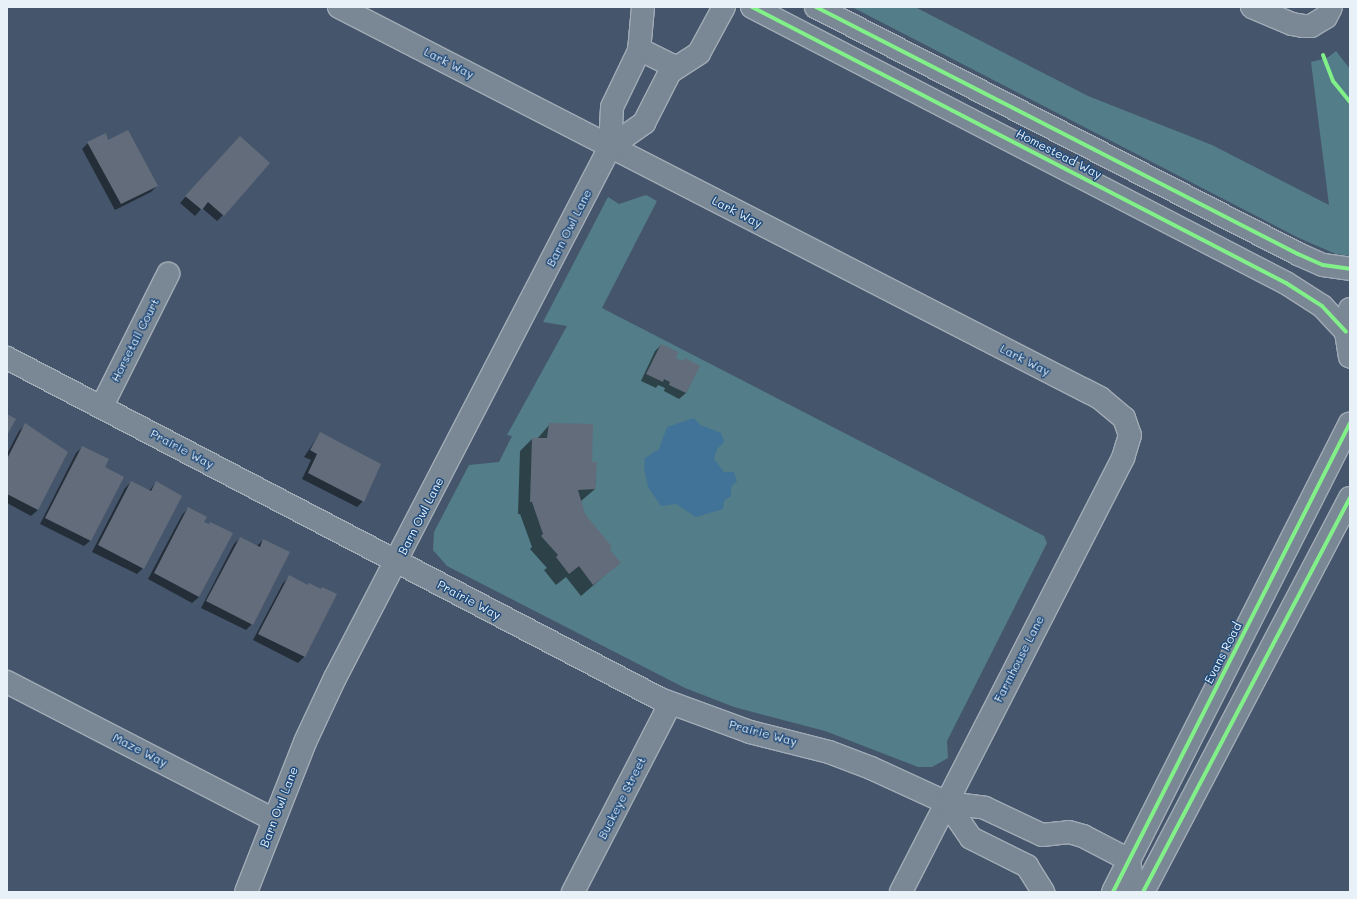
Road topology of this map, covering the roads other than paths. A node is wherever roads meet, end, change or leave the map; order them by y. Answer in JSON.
{"nodes":[{"id":1,"x":339,"y":7,"type":"edge"},
{"id":2,"x":643,"y":7,"type":"edge"},
{"id":3,"x":724,"y":7,"type":"edge"},
{"id":4,"x":752,"y":7,"type":"edge"},
{"id":5,"x":816,"y":7,"type":"edge"},
{"id":6,"x":1252,"y":7,"type":"edge"},
{"id":7,"x":1331,"y":7,"type":"edge"},
{"id":8,"x":639,"y":49,"type":"junction"},
{"id":9,"x":675,"y":67,"type":"junction"},
{"id":10,"x":610,"y":147,"type":"junction"},
{"id":11,"x":1350,"y":269,"type":"edge"},
{"id":12,"x":168,"y":274,"type":"dead end"},
{"id":13,"x":1350,"y":309,"type":"edge"},
{"id":14,"x":1346,"y":332,"type":"junction"},
{"id":15,"x":1350,"y":357,"type":"edge"},
{"id":16,"x":7,"y":358,"type":"edge"},
{"id":17,"x":102,"y":406,"type":"junction"},
{"id":18,"x":1350,"y":423,"type":"edge"},
{"id":19,"x":1128,"y":425,"type":"joint"},
{"id":20,"x":1350,"y":498,"type":"edge"},
{"id":21,"x":397,"y":562,"type":"junction"},
{"id":22,"x":7,"y":682,"type":"edge"},
{"id":23,"x":670,"y":704,"type":"junction"},
{"id":24,"x":947,"y":803,"type":"junction"},
{"id":25,"x":273,"y":819,"type":"junction"},
{"id":26,"x":1042,"y":835,"type":"junction"},
{"id":27,"x":1129,"y":860,"type":"junction"},
{"id":28,"x":1027,"y":866,"type":"junction"},
{"id":29,"x":246,"y":892,"type":"edge"},
{"id":30,"x":573,"y":892,"type":"edge"},
{"id":31,"x":901,"y":892,"type":"edge"},
{"id":32,"x":1042,"y":892,"type":"edge"},
{"id":33,"x":1113,"y":892,"type":"edge"},
{"id":34,"x":1134,"y":892,"type":"edge"},
{"id":35,"x":1143,"y":892,"type":"edge"}],
"edges":[{"from":1,"to":10,"type":"street","name":"Lark Way"},
{"from":2,"to":8,"type":"street","name":"Barn Owl Lane"},
{"from":3,"to":9,"type":"street"},
{"from":4,"to":14,"type":"street","name":"Homestead Way"},
{"from":5,"to":11,"type":"street","name":"Homestead Way"},
{"from":6,"to":7,"type":"street"},
{"from":8,"to":9,"type":"street"},
{"from":8,"to":10,"type":"street","name":"Barn Owl Lane"},
{"from":9,"to":10,"type":"street","name":"Barn Owl Lane"},
{"from":10,"to":19,"type":"street","name":"Lark Way"},
{"from":10,"to":21,"type":"street","name":"Barn Owl Lane"},
{"from":12,"to":17,"type":"street","name":"Horsetail Court"},
{"from":13,"to":14,"type":"street"},
{"from":14,"to":15,"type":"street"},
{"from":16,"to":17,"type":"street","name":"Prairie Way"},
{"from":17,"to":21,"type":"street","name":"Prairie Way"},
{"from":18,"to":27,"type":"street","name":"Evans Road"},
{"from":19,"to":24,"type":"street","name":"Farmhouse Lane"},
{"from":20,"to":35,"type":"street"},
{"from":21,"to":23,"type":"street","name":"Prairie Way"},
{"from":21,"to":25,"type":"street","name":"Barn Owl Lane"},
{"from":22,"to":25,"type":"street","name":"Maze Way"},
{"from":23,"to":24,"type":"street","name":"Prairie Way"},
{"from":23,"to":30,"type":"street","name":"Buckeye Street"},
{"from":24,"to":26,"type":"street","name":"Prairie Way"},
{"from":24,"to":28,"type":"street"},
{"from":24,"to":31,"type":"street","name":"Farmhouse Lane"},
{"from":25,"to":29,"type":"street","name":"Barn Owl Lane"},
{"from":26,"to":27,"type":"street"},
{"from":26,"to":28,"type":"street"},
{"from":27,"to":33,"type":"street","name":"Evans Road"},
{"from":27,"to":34,"type":"street"},
{"from":28,"to":32,"type":"street"}]}
